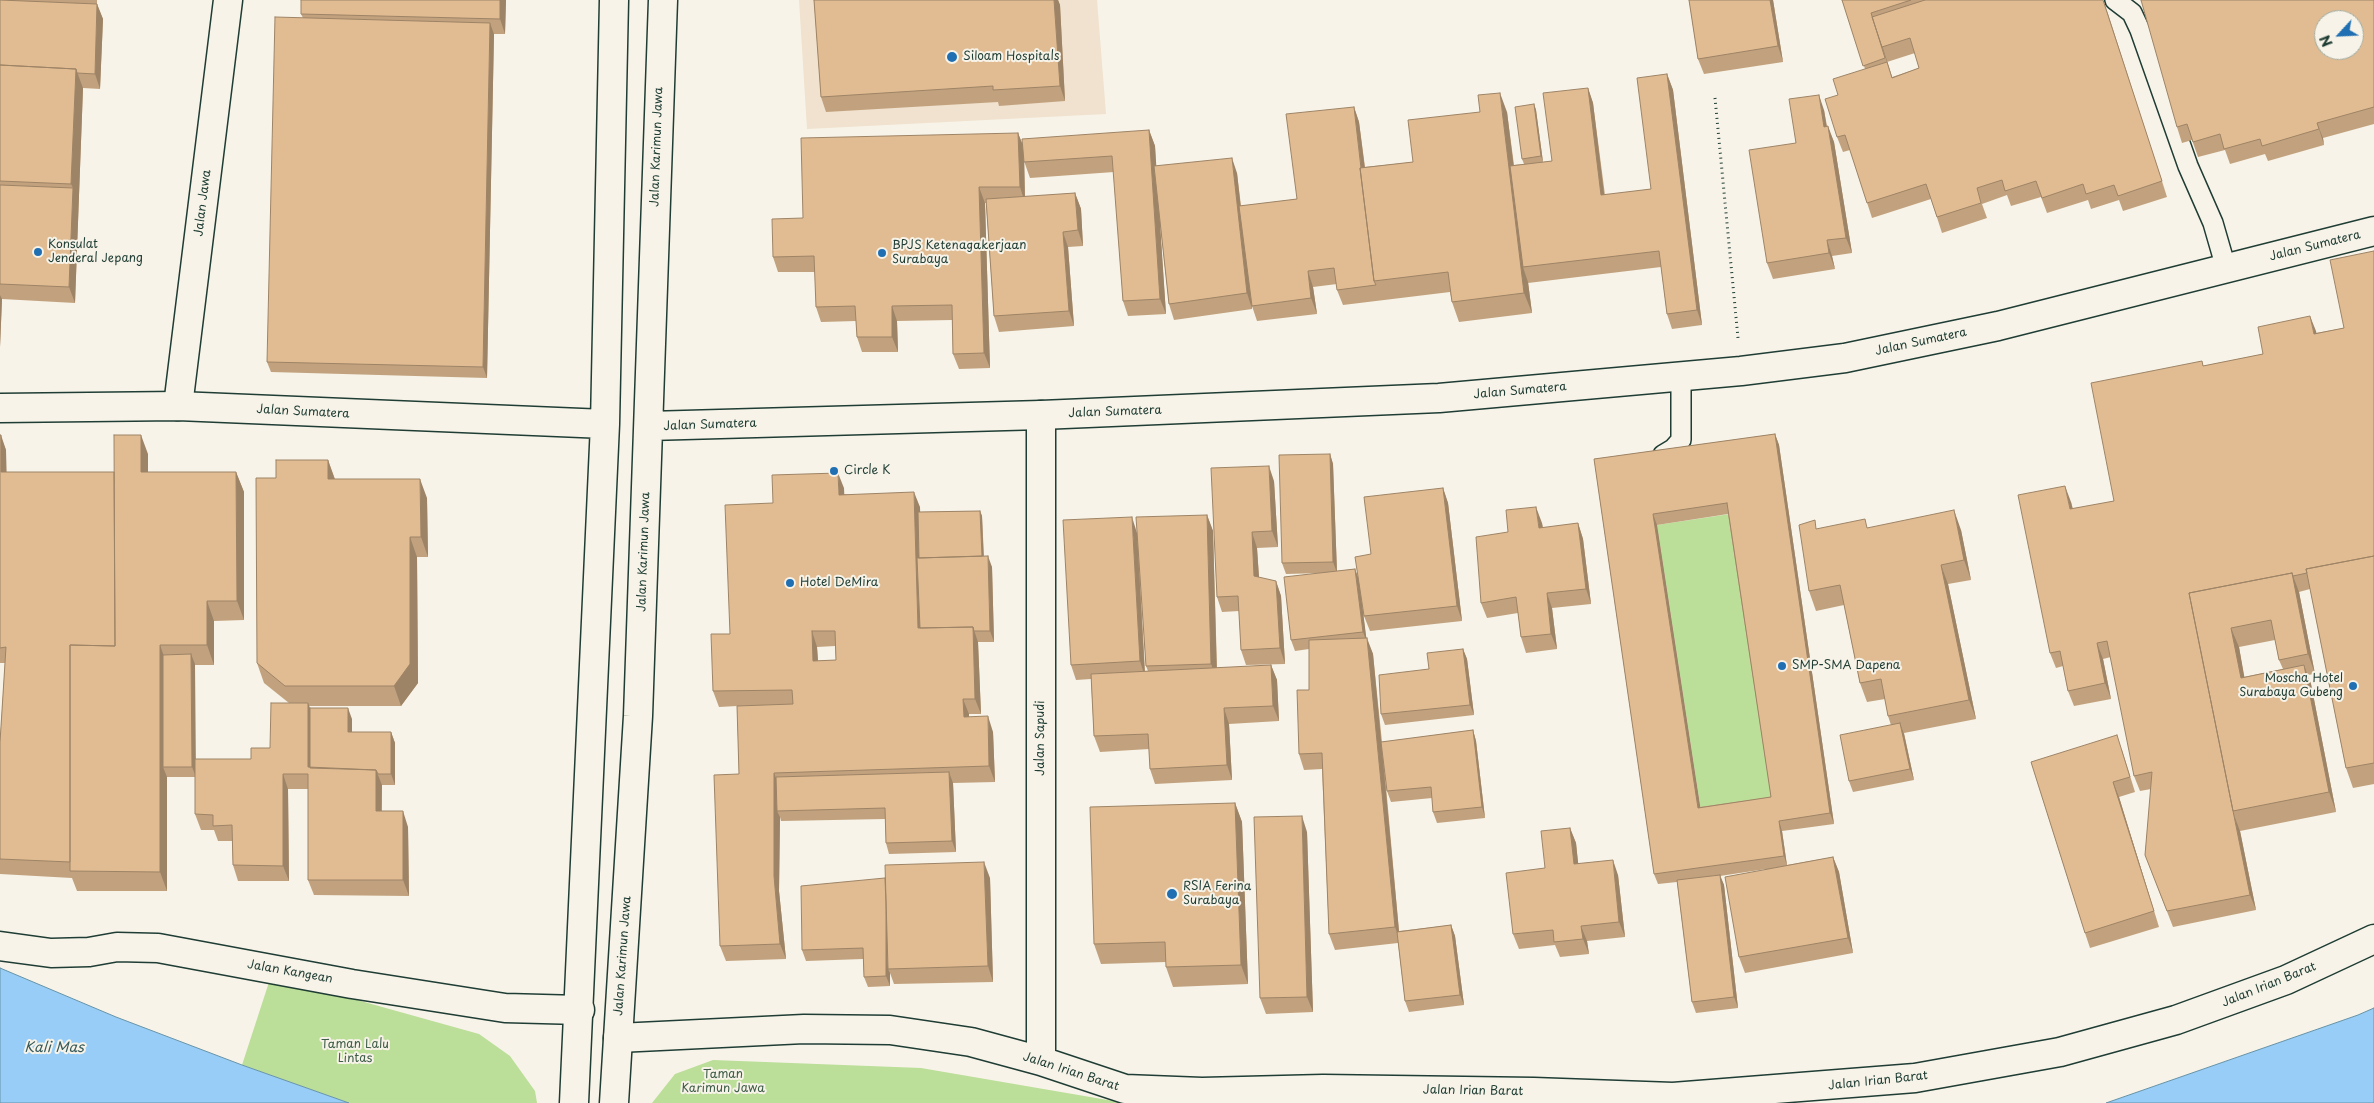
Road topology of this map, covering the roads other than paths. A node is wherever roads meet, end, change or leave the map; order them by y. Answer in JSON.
{"nodes":[{"id":1,"x":228,"y":0,"type":"edge"},
{"id":2,"x":614,"y":0,"type":"edge"},
{"id":3,"x":662,"y":0,"type":"edge"},
{"id":4,"x":2114,"y":0,"type":"edge"},
{"id":5,"x":2374,"y":231,"type":"edge"},
{"id":6,"x":2226,"y":268,"type":"junction"},
{"id":7,"x":1680,"y":375,"type":"junction"},
{"id":8,"x":178,"y":406,"type":"junction"},
{"id":9,"x":0,"y":408,"type":"edge"},
{"id":10,"x":1041,"y":415,"type":"junction"},
{"id":11,"x":606,"y":424,"type":"junction"},
{"id":12,"x":649,"y":426,"type":"junction"},
{"id":13,"x":1663,"y":455,"type":"edge"},
{"id":14,"x":2374,"y":939,"type":"edge"},
{"id":15,"x":0,"y":946,"type":"edge"},
{"id":16,"x":580,"y":1010,"type":"junction"},
{"id":17,"x":618,"y":1038,"type":"junction"},
{"id":18,"x":1041,"y":1061,"type":"junction"},
{"id":19,"x":574,"y":1100,"type":"edge"},
{"id":20,"x":614,"y":1100,"type":"edge"}],
"edges":[{"from":1,"to":8,"type":"street","name":"Jalan Jawa"},
{"from":2,"to":11,"type":"street"},
{"from":3,"to":12,"type":"street","name":"Jalan Karimun Jawa"},
{"from":4,"to":6,"type":"lane"},
{"from":5,"to":6,"type":"street","name":"Jalan Sumatera"},
{"from":6,"to":7,"type":"street","name":"Jalan Sumatera"},
{"from":7,"to":10,"type":"street","name":"Jalan Sumatera"},
{"from":7,"to":13,"type":"lane"},
{"from":8,"to":9,"type":"street","name":"Jalan Sumatera"},
{"from":8,"to":11,"type":"street","name":"Jalan Sumatera"},
{"from":10,"to":12,"type":"street","name":"Jalan Sumatera"},
{"from":10,"to":18,"type":"street","name":"Jalan Sapudi"},
{"from":11,"to":16,"type":"street"},
{"from":12,"to":17,"type":"street","name":"Jalan Karimun Jawa"},
{"from":14,"to":18,"type":"street","name":"Jalan Irian Barat"},
{"from":15,"to":16,"type":"street","name":"Jalan Kangean"},
{"from":16,"to":19,"type":"street"},
{"from":17,"to":18,"type":"street","name":"Jalan Irian Barat"},
{"from":17,"to":20,"type":"street","name":"Jalan Karimun Jawa"}]}
